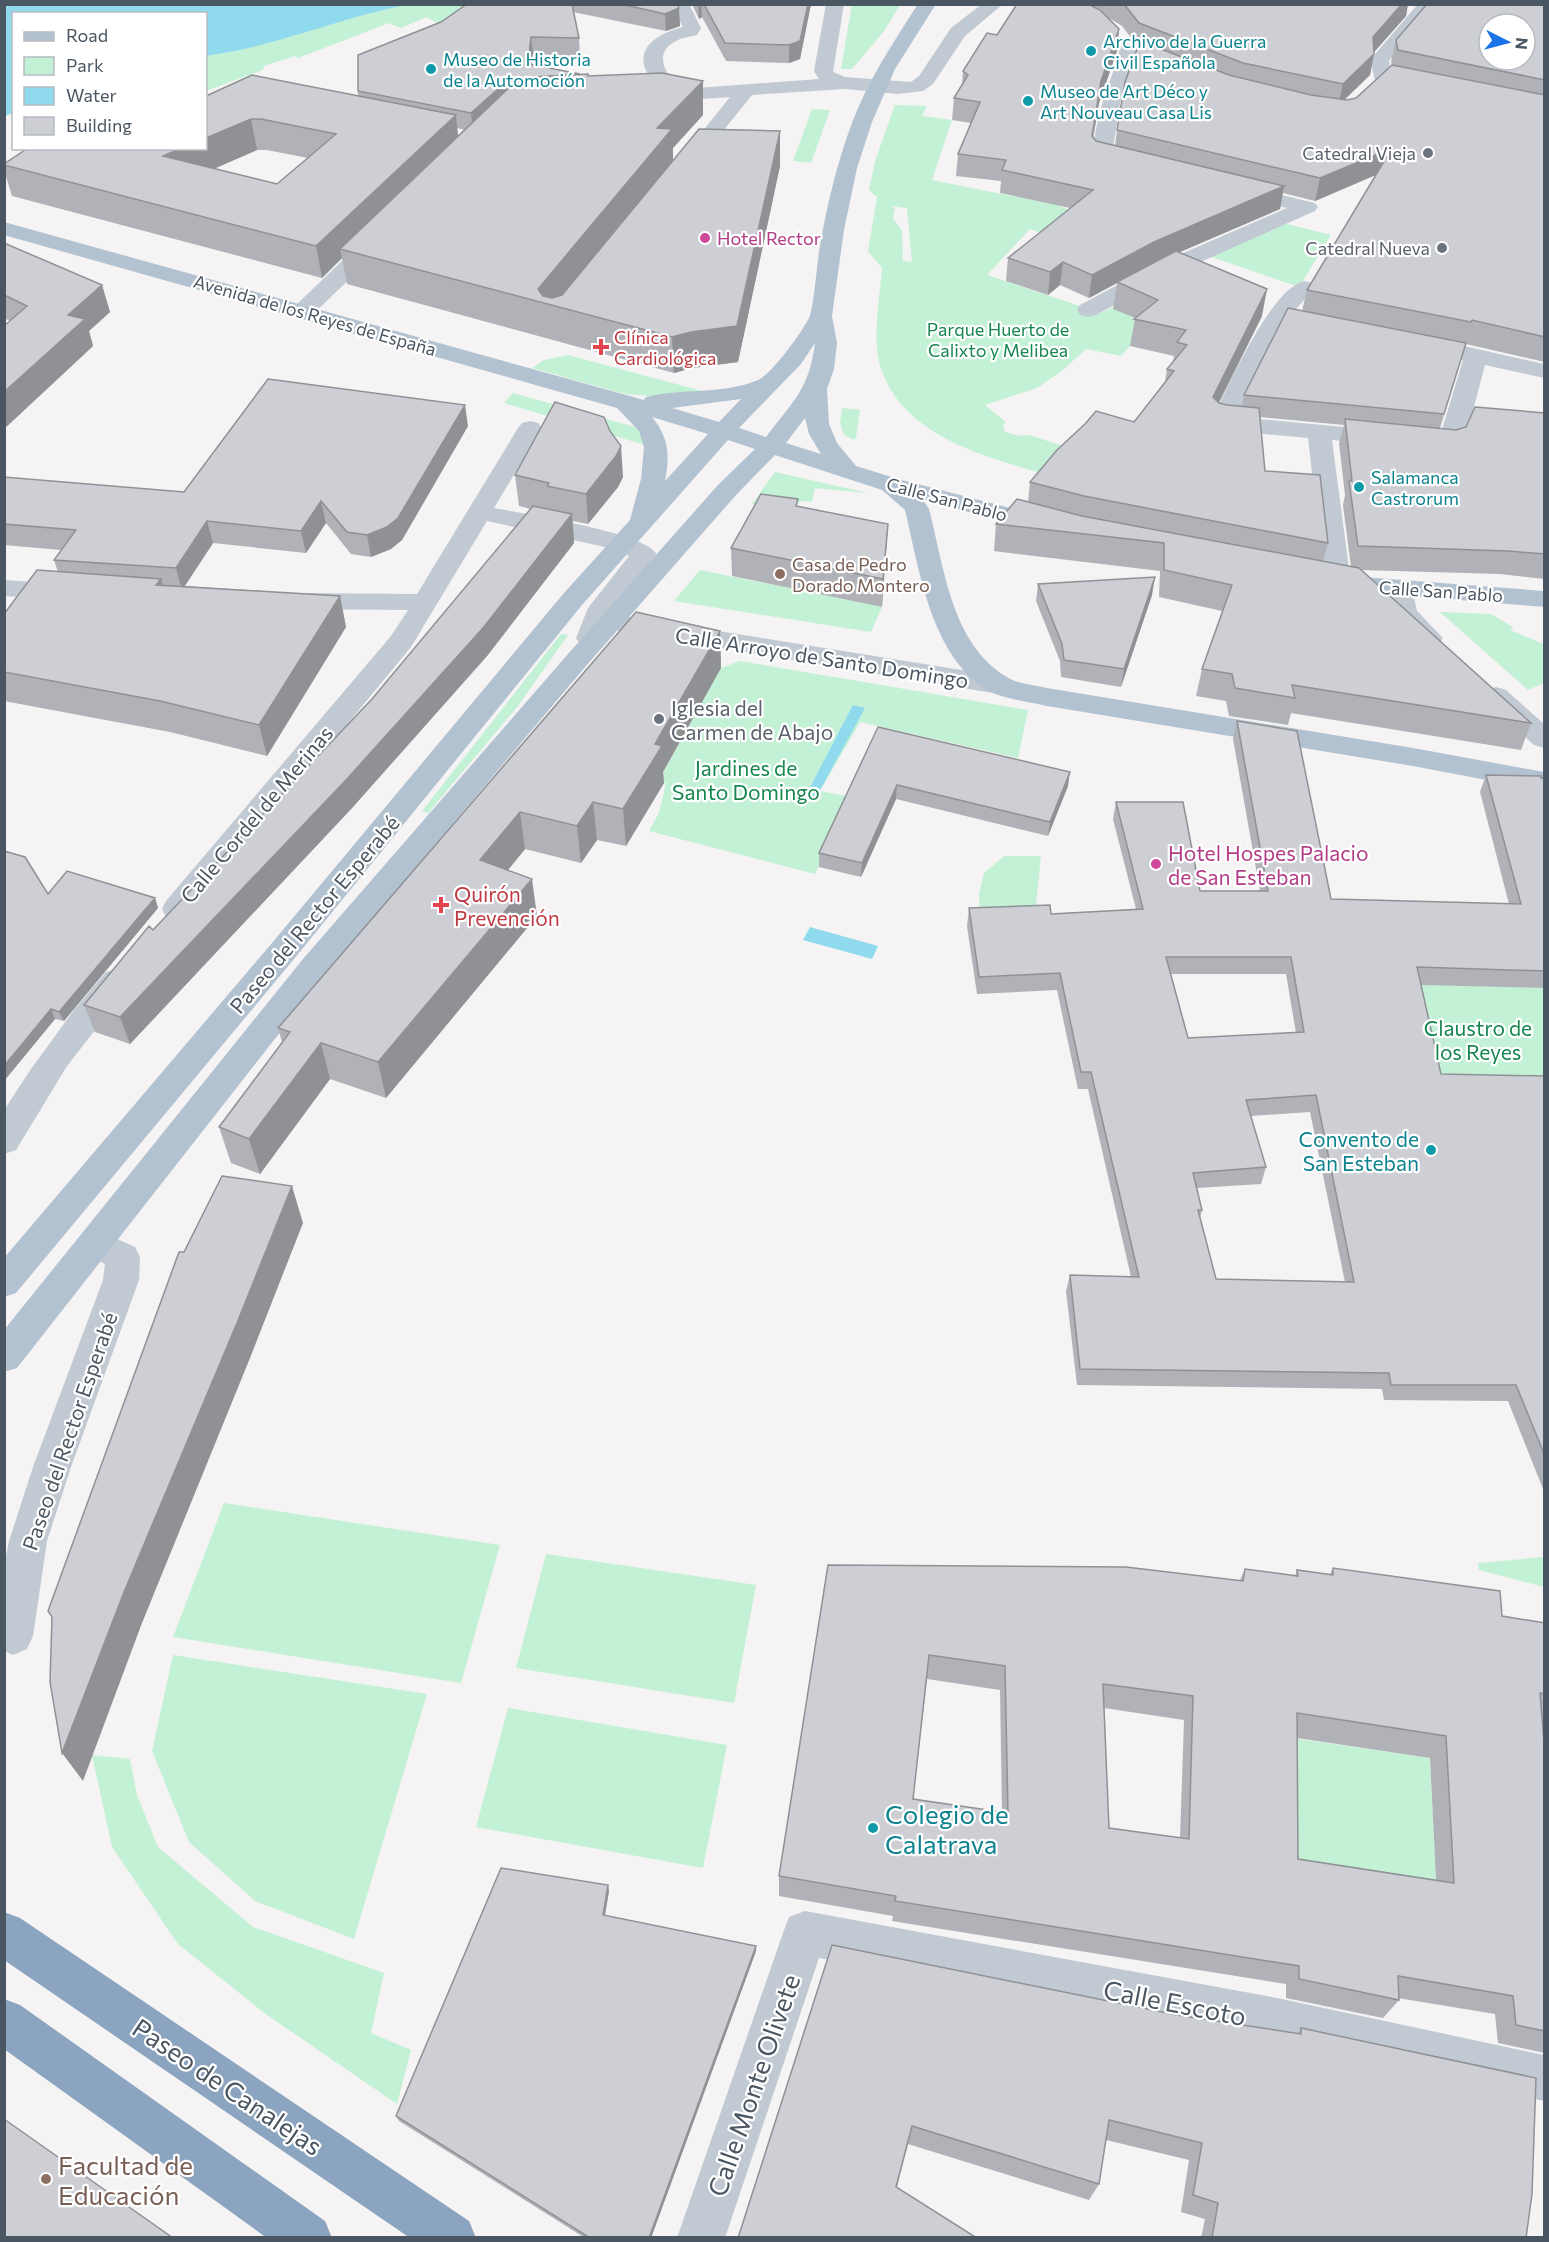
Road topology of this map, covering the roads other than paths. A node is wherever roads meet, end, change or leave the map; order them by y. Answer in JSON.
{"nodes":[{"id":1,"x":680,"y":4,"type":"edge"},
{"id":2,"x":835,"y":4,"type":"edge"},
{"id":3,"x":927,"y":4,"type":"edge"},
{"id":4,"x":994,"y":4,"type":"edge"},
{"id":5,"x":1426,"y":7,"type":"edge"},
{"id":6,"x":1404,"y":8,"type":"dead end"},
{"id":7,"x":1131,"y":47,"type":"dead end"},
{"id":8,"x":1382,"y":77,"type":"junction"},
{"id":9,"x":1404,"y":82,"type":"edge"},
{"id":10,"x":845,"y":83,"type":"junction"},
{"id":11,"x":878,"y":87,"type":"junction"},
{"id":12,"x":746,"y":90,"type":"junction"},
{"id":13,"x":1366,"y":92,"type":"edge"},
{"id":14,"x":679,"y":94,"type":"junction"},
{"id":15,"x":645,"y":97,"type":"edge"},
{"id":16,"x":1147,"y":169,"type":"edge"},
{"id":17,"x":672,"y":181,"type":"edge"},
{"id":18,"x":1215,"y":185,"type":"edge"},
{"id":19,"x":395,"y":222,"type":"edge"},
{"id":20,"x":4,"y":228,"type":"edge"},
{"id":21,"x":1182,"y":262,"type":"junction"},
{"id":22,"x":1203,"y":272,"type":"edge"},
{"id":23,"x":1304,"y":288,"type":"dead end"},
{"id":24,"x":1271,"y":309,"type":"junction"},
{"id":25,"x":1088,"y":310,"type":"dead end"},
{"id":26,"x":302,"y":312,"type":"junction"},
{"id":27,"x":821,"y":316,"type":"junction"},
{"id":28,"x":1299,"y":321,"type":"edge"},
{"id":29,"x":1429,"y":346,"type":"edge"},
{"id":30,"x":1476,"y":356,"type":"junction"},
{"id":31,"x":1545,"y":371,"type":"edge"},
{"id":32,"x":767,"y":385,"type":"junction"},
{"id":33,"x":815,"y":389,"type":"junction"},
{"id":34,"x":626,"y":403,"type":"junction"},
{"id":35,"x":530,"y":428,"type":"dead end"},
{"id":36,"x":724,"y":430,"type":"junction"},
{"id":37,"x":1330,"y":435,"type":"junction"},
{"id":38,"x":771,"y":446,"type":"junction"},
{"id":39,"x":847,"y":470,"type":"junction"},
{"id":40,"x":889,"y":484,"type":"junction"},
{"id":41,"x":719,"y":499,"type":"junction"},
{"id":42,"x":953,"y":502,"type":"junction"},
{"id":43,"x":917,"y":509,"type":"junction"},
{"id":44,"x":479,"y":512,"type":"junction"},
{"id":45,"x":641,"y":524,"type":"junction"},
{"id":46,"x":1068,"y":530,"type":"edge"},
{"id":47,"x":622,"y":543,"type":"junction"},
{"id":48,"x":1327,"y":582,"type":"joint"},
{"id":49,"x":4,"y":588,"type":"edge"},
{"id":50,"x":1399,"y":589,"type":"junction"},
{"id":51,"x":88,"y":594,"type":"edge"},
{"id":52,"x":1545,"y":599,"type":"edge"},
{"id":53,"x":277,"y":601,"type":"edge"},
{"id":54,"x":427,"y":602,"type":"junction"},
{"id":55,"x":610,"y":622,"type":"junction"},
{"id":56,"x":582,"y":655,"type":"junction"},
{"id":57,"x":1450,"y":655,"type":"edge"},
{"id":58,"x":1476,"y":678,"type":"edge"},
{"id":59,"x":999,"y":685,"type":"junction"},
{"id":60,"x":1545,"y":739,"type":"edge"},
{"id":61,"x":1545,"y":782,"type":"edge"},
{"id":62,"x":163,"y":925,"type":"edge"},
{"id":63,"x":132,"y":962,"type":"edge"},
{"id":64,"x":4,"y":1141,"type":"edge"},
{"id":65,"x":95,"y":1243,"type":"junction"},
{"id":66,"x":4,"y":1283,"type":"edge"},
{"id":67,"x":4,"y":1358,"type":"edge"},
{"id":68,"x":13,"y":1636,"type":"dead end"},
{"id":69,"x":805,"y":1933,"type":"joint"},
{"id":70,"x":4,"y":1934,"type":"edge"},
{"id":71,"x":4,"y":2021,"type":"edge"},
{"id":72,"x":1545,"y":2078,"type":"edge"},
{"id":73,"x":308,"y":2238,"type":"edge"},
{"id":74,"x":452,"y":2238,"type":"edge"},
{"id":75,"x":700,"y":2238,"type":"edge"}],
"edges":[{"from":1,"to":14,"type":"street"},
{"from":2,"to":10,"type":"street"},
{"from":3,"to":11,"type":"main road","name":"Paseo del Rector Esperabé"},
{"from":4,"to":11,"type":"street"},
{"from":5,"to":6,"type":"street"},
{"from":5,"to":8,"type":"street"},
{"from":7,"to":16,"type":"street"},
{"from":8,"to":9,"type":"street"},
{"from":8,"to":13,"type":"street"},
{"from":10,"to":11,"type":"street"},
{"from":10,"to":12,"type":"street"},
{"from":11,"to":27,"type":"main road","name":"Paseo del Rector Esperabé"},
{"from":12,"to":14,"type":"street"},
{"from":12,"to":17,"type":"street"},
{"from":14,"to":15,"type":"street"},
{"from":18,"to":21,"type":"street"},
{"from":19,"to":26,"type":"street"},
{"from":20,"to":26,"type":"main road","name":"Avenida de los Reyes de España"},
{"from":21,"to":22,"type":"street"},
{"from":21,"to":25,"type":"street"},
{"from":23,"to":24,"type":"street"},
{"from":24,"to":28,"type":"street"},
{"from":24,"to":37,"type":"street"},
{"from":26,"to":34,"type":"main road","name":"Avenida de los Reyes de España"},
{"from":27,"to":32,"type":"main road","name":"Paseo del Rector Esperabé"},
{"from":27,"to":33,"type":"main road","name":"Paseo del Rector Esperabé"},
{"from":29,"to":30,"type":"street"},
{"from":30,"to":31,"type":"street"},
{"from":30,"to":37,"type":"street"},
{"from":32,"to":34,"type":"main road","name":"Paseo del Rector Esperabé"},
{"from":32,"to":36,"type":"main road","name":"Paseo del Rector Esperabé"},
{"from":32,"to":38,"type":"main road","name":"Paseo del Rector Esperabé"},
{"from":33,"to":38,"type":"main road","name":"Paseo del Rector Esperabé"},
{"from":33,"to":39,"type":"main road"},
{"from":34,"to":36,"type":"main road","name":"Avenida de los Reyes de España"},
{"from":34,"to":45,"type":"main road"},
{"from":35,"to":44,"type":"street","name":"Calle Cordel de Merinas"},
{"from":36,"to":38,"type":"main road","name":"Calle San Pablo"},
{"from":36,"to":41,"type":"main road","name":"Paseo del Rector Esperabé"},
{"from":36,"to":45,"type":"main road","name":"Paseo del Rector Esperabé"},
{"from":37,"to":48,"type":"street"},
{"from":38,"to":39,"type":"main road","name":"Calle San Pablo"},
{"from":38,"to":41,"type":"main road","name":"Paseo del Rector Esperabé"},
{"from":39,"to":40,"type":"main road","name":"Calle San Pablo"},
{"from":40,"to":42,"type":"main road","name":"Calle San Pablo"},
{"from":40,"to":43,"type":"main road"},
{"from":41,"to":55,"type":"main road","name":"Paseo del Rector Esperabé"},
{"from":42,"to":43,"type":"main road"},
{"from":42,"to":46,"type":"main road","name":"Calle San Pablo"},
{"from":43,"to":59,"type":"main road","name":"Calle Arroyo de Santo Domingo"},
{"from":44,"to":47,"type":"street"},
{"from":44,"to":54,"type":"street","name":"Calle Cordel de Merinas"},
{"from":45,"to":47,"type":"main road","name":"Paseo del Rector Esperabé"},
{"from":47,"to":56,"type":"street","name":"Paseo del Rector Esperabé"},
{"from":47,"to":66,"type":"main road","name":"Paseo del Rector Esperabé"},
{"from":48,"to":50,"type":"main road","name":"Calle San Pablo"},
{"from":49,"to":51,"type":"street"},
{"from":50,"to":52,"type":"main road","name":"Calle San Pablo"},
{"from":50,"to":57,"type":"street"},
{"from":53,"to":54,"type":"street"},
{"from":54,"to":62,"type":"street","name":"Calle Cordel de Merinas"},
{"from":55,"to":56,"type":"main road","name":"Paseo del Rector Esperabé"},
{"from":55,"to":59,"type":"street","name":"Calle Arroyo de Santo Domingo"},
{"from":56,"to":65,"type":"main road","name":"Paseo del Rector Esperabé"},
{"from":58,"to":60,"type":"street"},
{"from":59,"to":61,"type":"main road","name":"Calle Arroyo de Santo Domingo"},
{"from":63,"to":64,"type":"street"},
{"from":65,"to":67,"type":"main road","name":"Paseo del Rector Esperabé"},
{"from":65,"to":68,"type":"street","name":"Paseo del Rector Esperabé"},
{"from":69,"to":72,"type":"street","name":"Calle Escoto"},
{"from":69,"to":75,"type":"street","name":"Calle Monte Olivete"},
{"from":70,"to":74,"type":"highway","name":"Paseo de Canalejas"},
{"from":71,"to":73,"type":"highway"}]}
